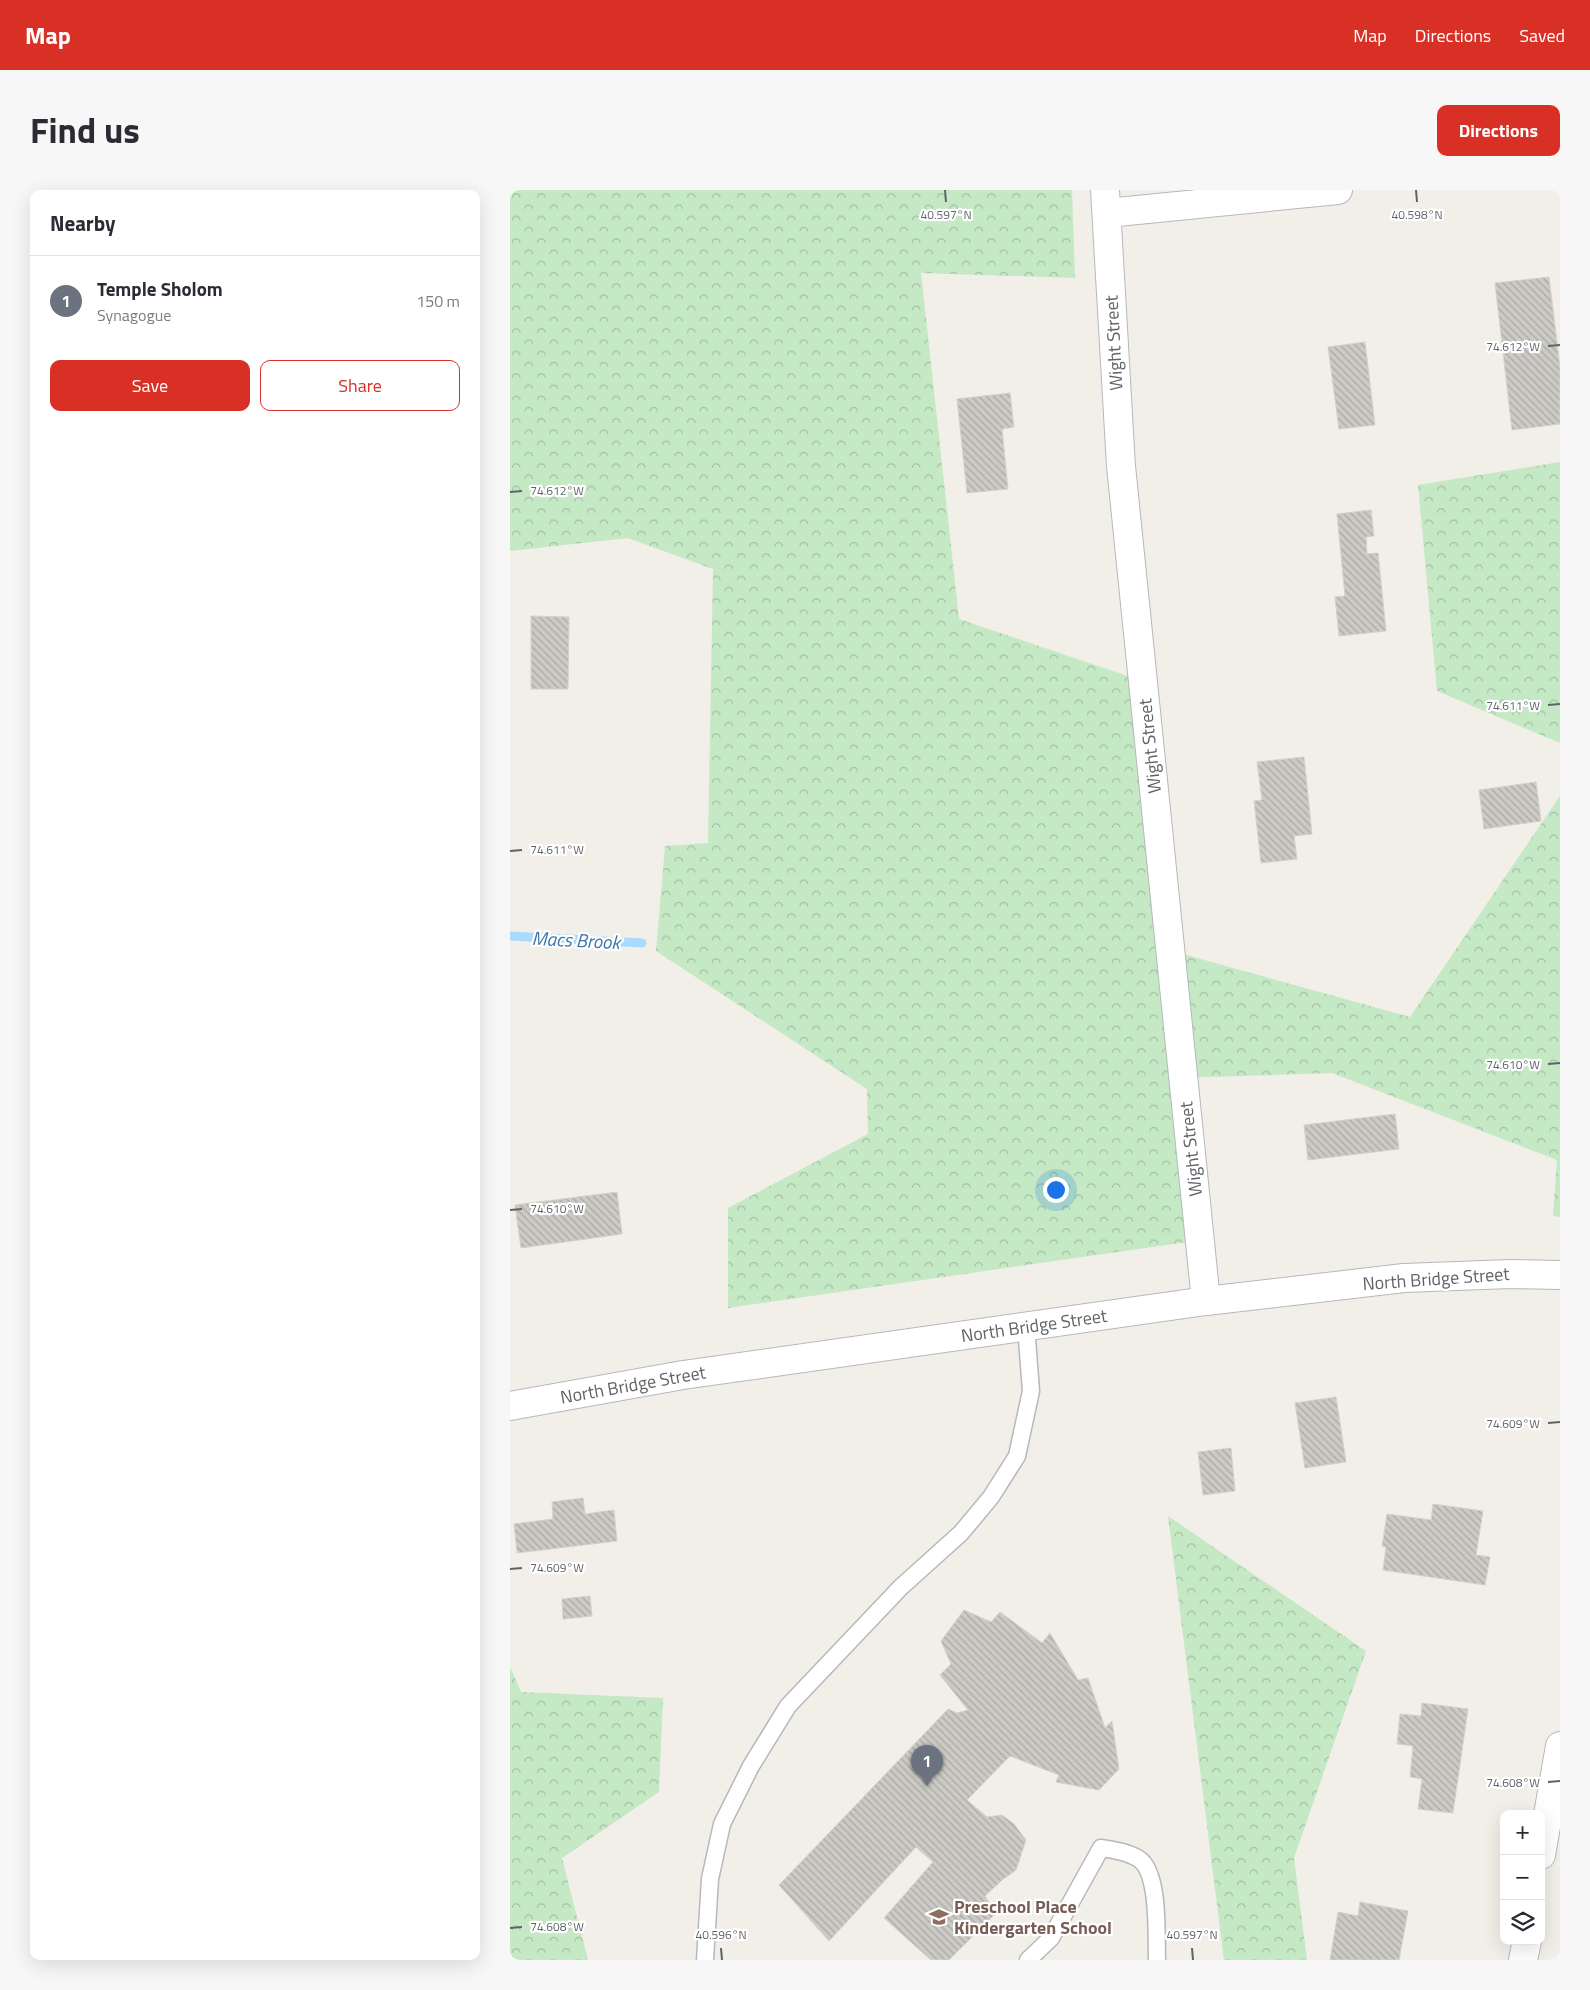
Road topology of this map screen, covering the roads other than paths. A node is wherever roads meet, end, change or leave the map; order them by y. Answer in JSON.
{"nodes":[{"id":1,"x":1338,"y":190,"type":"edge"},
{"id":2,"x":1106,"y":202,"type":"edge"},
{"id":3,"x":1560,"y":1275,"type":"edge"},
{"id":4,"x":1206,"y":1301,"type":"junction"},
{"id":5,"x":1026,"y":1326,"type":"junction"},
{"id":6,"x":510,"y":1406,"type":"edge"},
{"id":7,"x":1560,"y":1746,"type":"edge"},
{"id":8,"x":1541,"y":1855,"type":"edge"},
{"id":9,"x":1525,"y":1945,"type":"edge"},
{"id":10,"x":705,"y":1960,"type":"edge"},
{"id":11,"x":1028,"y":1960,"type":"edge"},
{"id":12,"x":1157,"y":1960,"type":"edge"},
{"id":13,"x":1523,"y":1960,"type":"edge"}],
"edges":[{"from":1,"to":2,"type":"street"},
{"from":2,"to":4,"type":"street","name":"Wight Street"},
{"from":3,"to":4,"type":"street","name":"North Bridge Street"},
{"from":4,"to":5,"type":"street","name":"North Bridge Street"},
{"from":5,"to":6,"type":"street","name":"North Bridge Street"},
{"from":5,"to":10,"type":"lane"},
{"from":7,"to":8,"type":"street"},
{"from":9,"to":13,"type":"street"},
{"from":11,"to":12,"type":"lane"}]}
